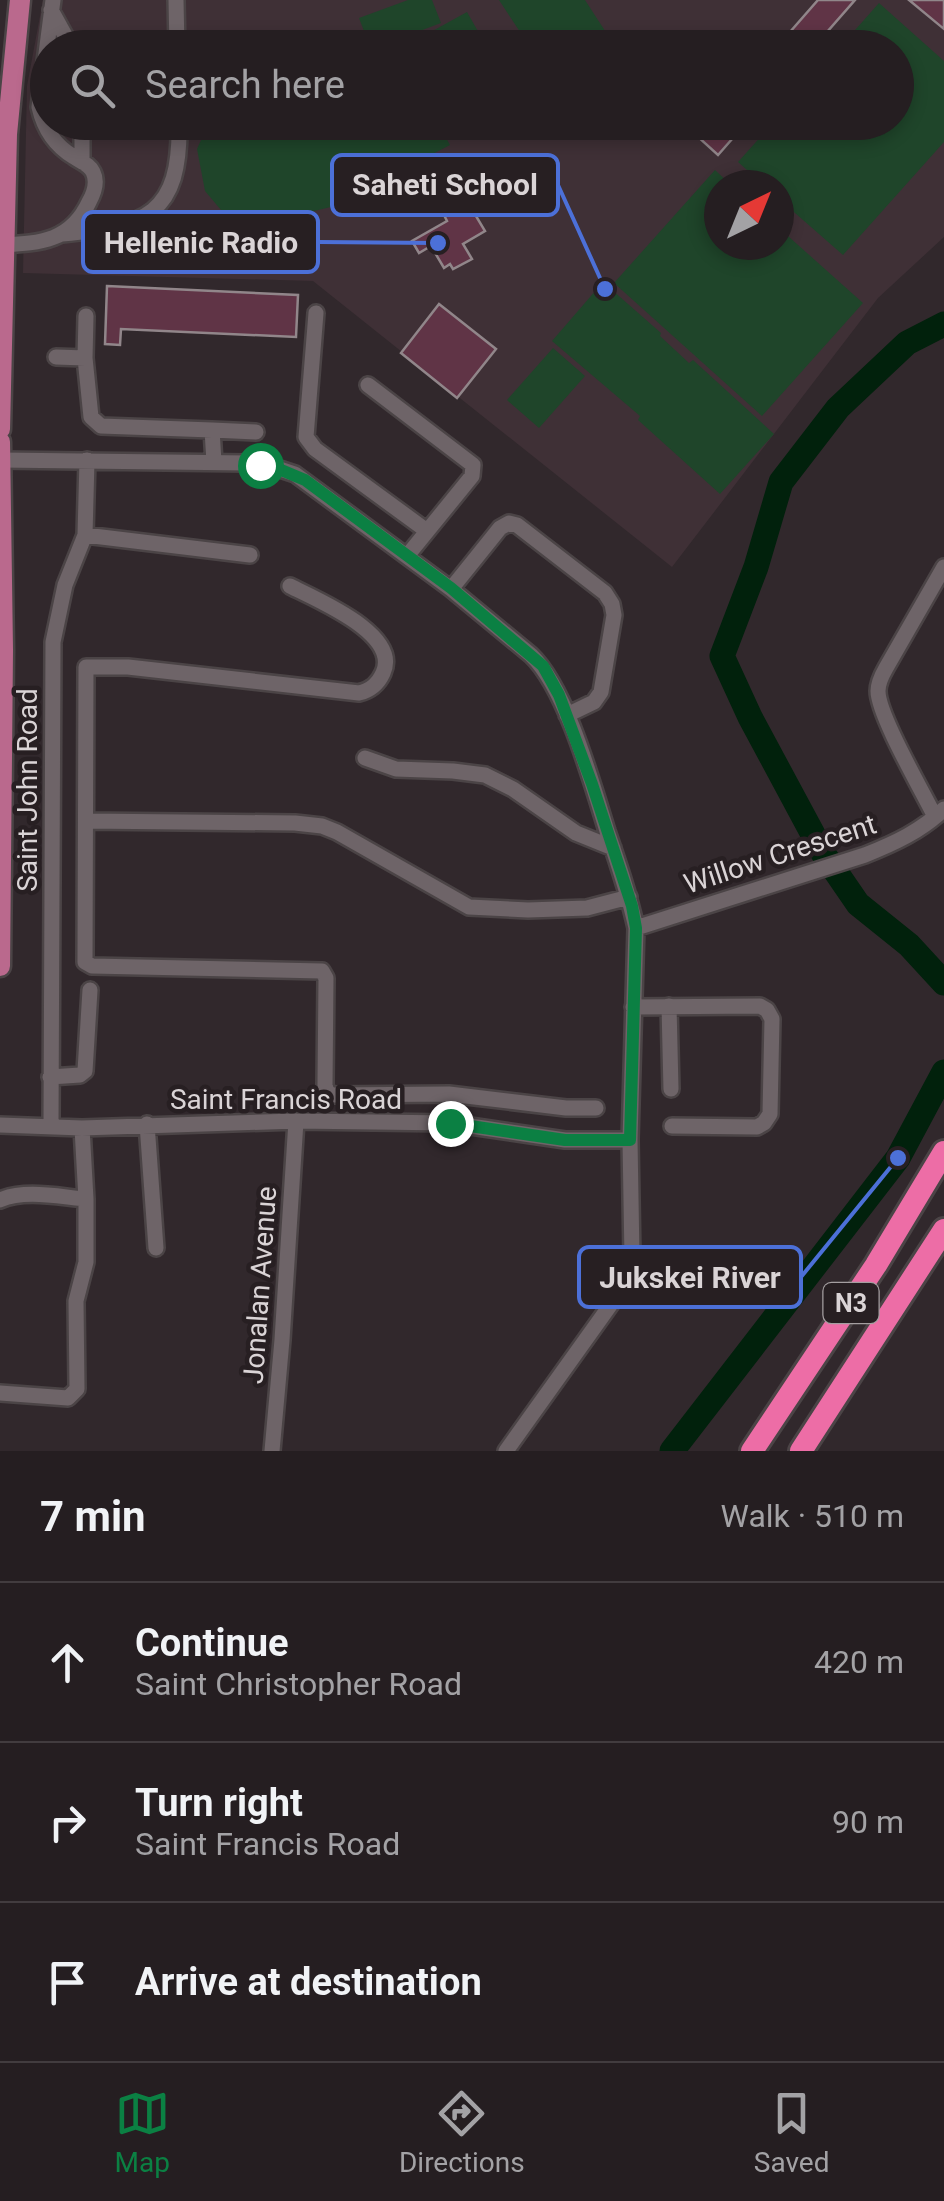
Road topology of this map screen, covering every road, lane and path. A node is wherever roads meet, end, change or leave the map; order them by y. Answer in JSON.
{"nodes":[{"id":1,"x":20,"y":0,"type":"edge"},
{"id":2,"x":176,"y":0,"type":"edge"},
{"id":3,"x":52,"y":5,"type":"edge"},
{"id":4,"x":49,"y":30,"type":"edge"},
{"id":5,"x":64,"y":30,"type":"edge"},
{"id":6,"x":177,"y":30,"type":"edge"},
{"id":7,"x":53,"y":140,"type":"edge"},
{"id":8,"x":82,"y":140,"type":"edge"},
{"id":9,"x":180,"y":140,"type":"edge"},
{"id":10,"x":82,"y":162,"type":"junction"},
{"id":11,"x":61,"y":234,"type":"junction"},
{"id":12,"x":3,"y":245,"type":"junction"},
{"id":13,"x":316,"y":313,"type":"dead end"},
{"id":14,"x":86,"y":316,"type":"dead end"},
{"id":15,"x":56,"y":357,"type":"dead end"},
{"id":16,"x":85,"y":358,"type":"junction"},
{"id":17,"x":368,"y":386,"type":"dead end"},
{"id":18,"x":0,"y":429,"type":"edge"},
{"id":19,"x":212,"y":430,"type":"junction"},
{"id":20,"x":256,"y":432,"type":"dead end"},
{"id":21,"x":0,"y":442,"type":"edge"},
{"id":22,"x":0,"y":460,"type":"edge"},
{"id":23,"x":88,"y":460,"type":"junction"},
{"id":24,"x":214,"y":462,"type":"junction"},
{"id":25,"x":426,"y":532,"type":"junction"},
{"id":26,"x":86,"y":535,"type":"junction"},
{"id":27,"x":250,"y":555,"type":"dead end"},
{"id":28,"x":407,"y":556,"type":"junction"},
{"id":29,"x":944,"y":566,"type":"edge"},
{"id":30,"x":290,"y":586,"type":"dead end"},
{"id":31,"x":451,"y":588,"type":"junction"},
{"id":32,"x":53,"y":664,"type":"junction"},
{"id":33,"x":86,"y":667,"type":"junction"},
{"id":34,"x":566,"y":715,"type":"junction"},
{"id":35,"x":365,"y":758,"type":"dead end"},
{"id":36,"x":940,"y":813,"type":"edge"},
{"id":37,"x":86,"y":821,"type":"junction"},
{"id":38,"x":612,"y":848,"type":"junction"},
{"id":39,"x":628,"y":897,"type":"junction"},
{"id":40,"x":636,"y":928,"type":"junction"},
{"id":41,"x":0,"y":966,"type":"edge"},
{"id":42,"x":90,"y":990,"type":"dead end"},
{"id":43,"x":633,"y":1006,"type":"junction"},
{"id":44,"x":669,"y":1006,"type":"junction"},
{"id":45,"x":50,"y":1076,"type":"junction"},
{"id":46,"x":670,"y":1089,"type":"dead end"},
{"id":47,"x":566,"y":1108,"type":"junction"},
{"id":48,"x":596,"y":1108,"type":"dead end"},
{"id":49,"x":296,"y":1121,"type":"junction"},
{"id":50,"x":147,"y":1124,"type":"junction"},
{"id":51,"x":0,"y":1125,"type":"edge"},
{"id":52,"x":51,"y":1126,"type":"junction"},
{"id":53,"x":672,"y":1126,"type":"dead end"},
{"id":54,"x":82,"y":1128,"type":"junction"},
{"id":55,"x":565,"y":1140,"type":"junction"},
{"id":56,"x":630,"y":1140,"type":"junction"},
{"id":57,"x":944,"y":1152,"type":"edge"},
{"id":58,"x":86,"y":1199,"type":"junction"},
{"id":59,"x":0,"y":1200,"type":"edge"},
{"id":60,"x":944,"y":1230,"type":"edge"},
{"id":61,"x":156,"y":1248,"type":"dead end"},
{"id":62,"x":0,"y":1393,"type":"edge"},
{"id":63,"x":272,"y":1451,"type":"edge"},
{"id":64,"x":506,"y":1451,"type":"edge"},
{"id":65,"x":752,"y":1451,"type":"edge"},
{"id":66,"x":801,"y":1451,"type":"edge"}],
"edges":[{"from":1,"to":12,"type":"main road"},
{"from":2,"to":6,"type":"street"},
{"from":3,"to":4,"type":"street"},
{"from":3,"to":5,"type":"street"},
{"from":7,"to":10,"type":"street"},
{"from":8,"to":10,"type":"street"},
{"from":9,"to":11,"type":"street"},
{"from":10,"to":11,"type":"street"},
{"from":11,"to":12,"type":"street"},
{"from":12,"to":18,"type":"main road"},
{"from":13,"to":25,"type":"street"},
{"from":14,"to":16,"type":"street"},
{"from":15,"to":16,"type":"street"},
{"from":16,"to":19,"type":"street"},
{"from":17,"to":25,"type":"street"},
{"from":19,"to":20,"type":"street"},
{"from":19,"to":24,"type":"street"},
{"from":21,"to":22,"type":"main road"},
{"from":22,"to":23,"type":"street"},
{"from":22,"to":41,"type":"main road"},
{"from":23,"to":24,"type":"street"},
{"from":23,"to":26,"type":"street","name":"Saint John Road"},
{"from":24,"to":28,"type":"street"},
{"from":25,"to":28,"type":"street"},
{"from":26,"to":27,"type":"street"},
{"from":26,"to":32,"type":"street","name":"Saint John Road"},
{"from":28,"to":31,"type":"street"},
{"from":29,"to":36,"type":"street","name":"Willow Crescent"},
{"from":30,"to":33,"type":"street"},
{"from":31,"to":34,"type":"street"},
{"from":31,"to":34,"type":"street"},
{"from":32,"to":33,"type":"street"},
{"from":32,"to":45,"type":"street","name":"Saint John Road"},
{"from":33,"to":37,"type":"street"},
{"from":34,"to":38,"type":"street"},
{"from":35,"to":38,"type":"street"},
{"from":36,"to":40,"type":"street","name":"Willow Crescent"},
{"from":37,"to":39,"type":"street"},
{"from":37,"to":47,"type":"street"},
{"from":38,"to":39,"type":"street"},
{"from":39,"to":40,"type":"street"},
{"from":40,"to":43,"type":"street"},
{"from":42,"to":45,"type":"street"},
{"from":43,"to":44,"type":"street"},
{"from":43,"to":56,"type":"street"},
{"from":44,"to":46,"type":"street"},
{"from":44,"to":53,"type":"street"},
{"from":45,"to":52,"type":"street","name":"Saint John Road"},
{"from":47,"to":48,"type":"street"},
{"from":47,"to":55,"type":"street"},
{"from":49,"to":50,"type":"street","name":"Saint Francis Road"},
{"from":49,"to":55,"type":"street","name":"Saint Francis Road"},
{"from":49,"to":63,"type":"street","name":"Jonalan Avenue"},
{"from":50,"to":54,"type":"street","name":"Saint Francis Road"},
{"from":50,"to":61,"type":"street"},
{"from":51,"to":52,"type":"street","name":"Saint Francis Road"},
{"from":52,"to":54,"type":"street","name":"Saint Francis Road"},
{"from":54,"to":58,"type":"street"},
{"from":55,"to":56,"type":"street","name":"Saint Francis Road"},
{"from":56,"to":64,"type":"street"},
{"from":57,"to":65,"type":"highway","number":"N3"},
{"from":58,"to":59,"type":"street"},
{"from":58,"to":62,"type":"street"},
{"from":60,"to":66,"type":"highway","number":"N3"}]}
